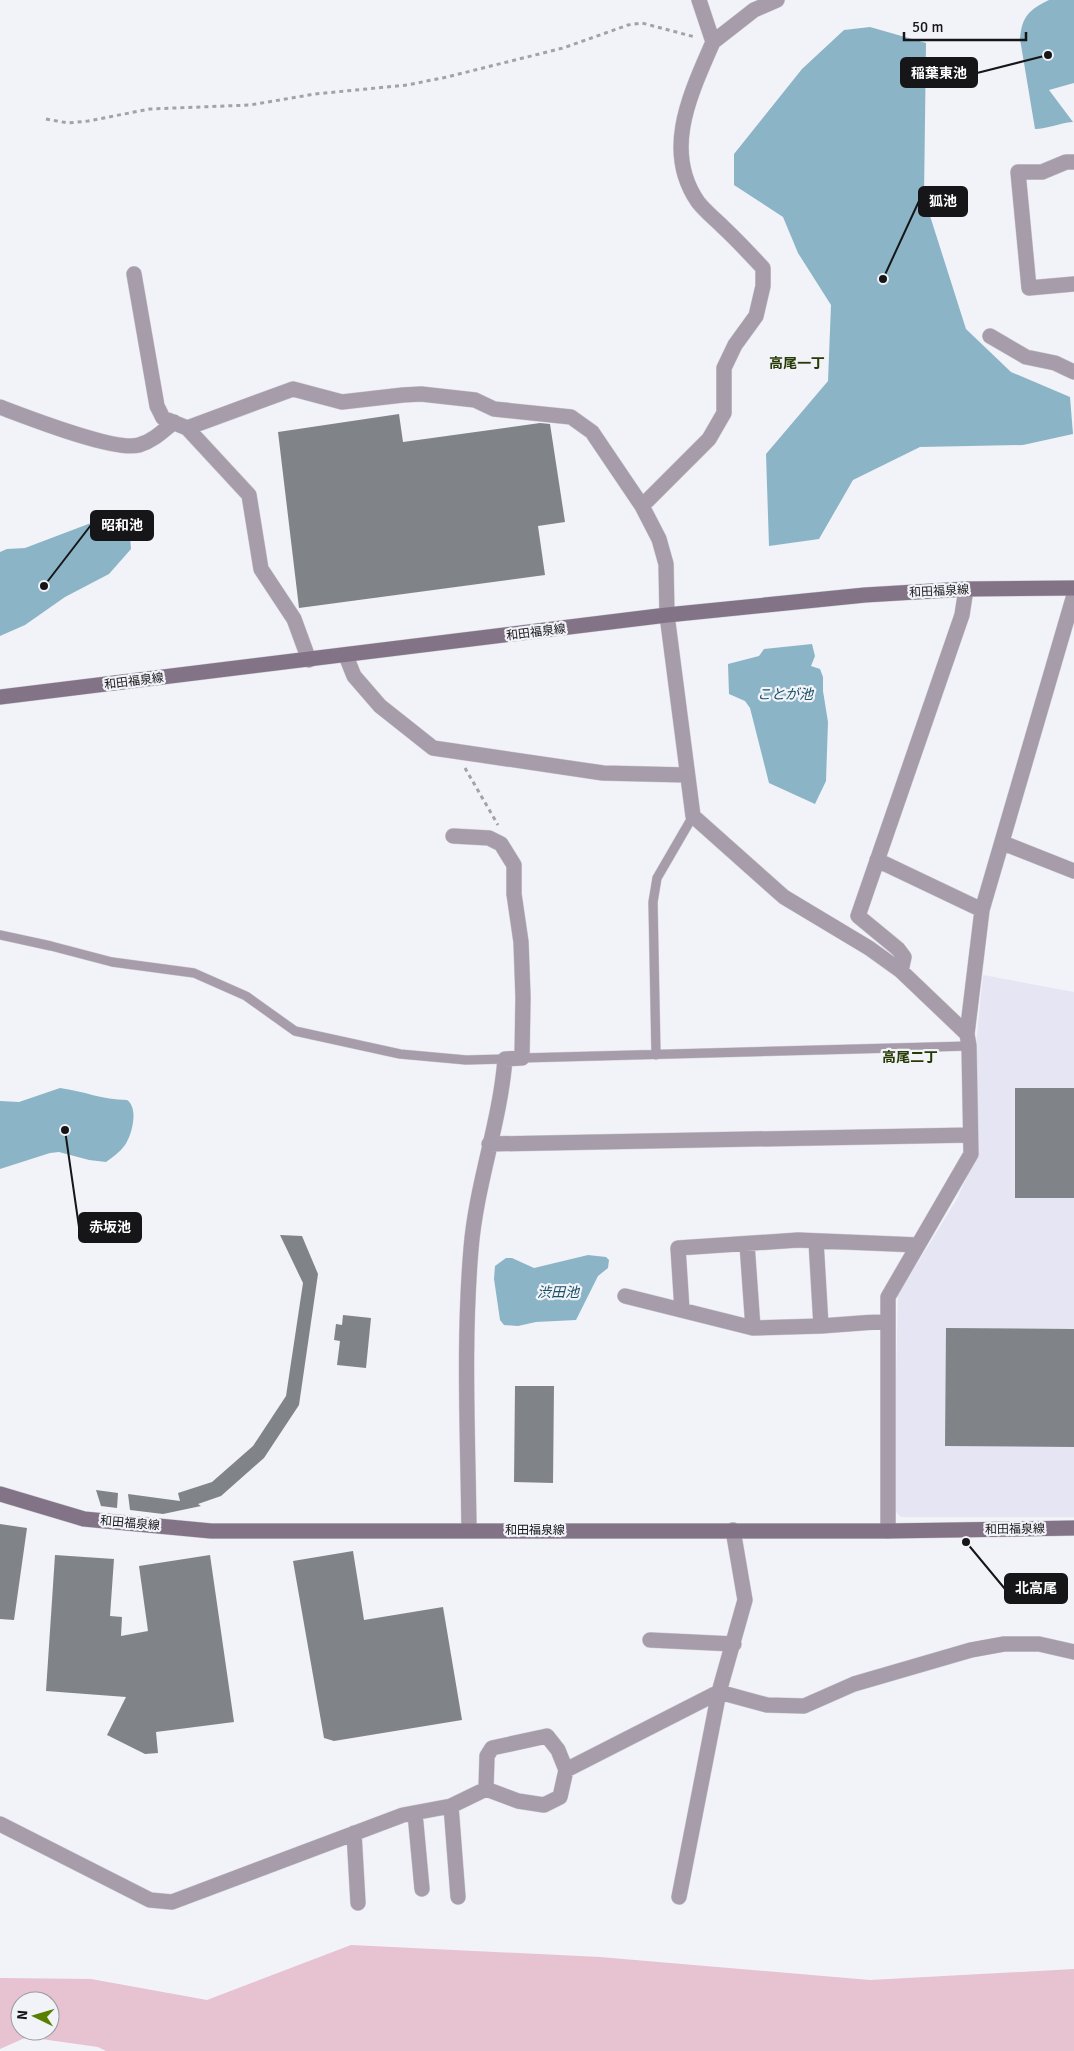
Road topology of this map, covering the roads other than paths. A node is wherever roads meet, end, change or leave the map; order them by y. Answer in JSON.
{"nodes":[{"id":1,"x":699,"y":0,"type":"edge"},
{"id":2,"x":777,"y":0,"type":"edge"},
{"id":3,"x":713,"y":42,"type":"junction"},
{"id":4,"x":1074,"y":162,"type":"edge"},
{"id":5,"x":134,"y":274,"type":"dead end"},
{"id":6,"x":1074,"y":284,"type":"edge"},
{"id":7,"x":990,"y":336,"type":"dead end"},
{"id":8,"x":1074,"y":372,"type":"edge"},
{"id":9,"x":0,"y":407,"type":"edge"},
{"id":10,"x":181,"y":425,"type":"junction"},
{"id":11,"x":642,"y":506,"type":"junction"},
{"id":12,"x":1074,"y":588,"type":"edge"},
{"id":13,"x":966,"y":589,"type":"junction"},
{"id":14,"x":1074,"y":595,"type":"edge"},
{"id":15,"x":667,"y":615,"type":"junction"},
{"id":16,"x":346,"y":656,"type":"junction"},
{"id":17,"x":309,"y":660,"type":"junction"},
{"id":18,"x":0,"y":697,"type":"edge"},
{"id":19,"x":686,"y":775,"type":"junction"},
{"id":20,"x":693,"y":816,"type":"junction"},
{"id":21,"x":453,"y":836,"type":"dead end"},
{"id":22,"x":1003,"y":843,"type":"junction"},
{"id":23,"x":877,"y":860,"type":"junction"},
{"id":24,"x":1074,"y":871,"type":"edge"},
{"id":25,"x":982,"y":910,"type":"junction"},
{"id":26,"x":0,"y":935,"type":"edge"},
{"id":27,"x":902,"y":971,"type":"junction"},
{"id":28,"x":968,"y":1040,"type":"junction"},
{"id":29,"x":656,"y":1055,"type":"junction"},
{"id":30,"x":522,"y":1058,"type":"junction"},
{"id":31,"x":506,"y":1059,"type":"junction"},
{"id":32,"x":970,"y":1135,"type":"junction"},
{"id":33,"x":489,"y":1144,"type":"junction"},
{"id":34,"x":816,"y":1241,"type":"junction"},
{"id":35,"x":747,"y":1244,"type":"junction"},
{"id":36,"x":918,"y":1245,"type":"junction"},
{"id":37,"x":625,"y":1296,"type":"dead end"},
{"id":38,"x":682,"y":1310,"type":"junction"},
{"id":39,"x":888,"y":1321,"type":"junction"},
{"id":40,"x":821,"y":1326,"type":"junction"},
{"id":41,"x":753,"y":1328,"type":"junction"},
{"id":42,"x":0,"y":1494,"type":"edge"},
{"id":43,"x":1074,"y":1528,"type":"edge"},
{"id":44,"x":469,"y":1530,"type":"junction"},
{"id":45,"x":733,"y":1530,"type":"junction"},
{"id":46,"x":888,"y":1531,"type":"junction"},
{"id":47,"x":650,"y":1640,"type":"dead end"},
{"id":48,"x":734,"y":1644,"type":"junction"},
{"id":49,"x":1074,"y":1652,"type":"edge"},
{"id":50,"x":718,"y":1692,"type":"junction"},
{"id":51,"x":566,"y":1770,"type":"junction"},
{"id":52,"x":486,"y":1789,"type":"junction"},
{"id":53,"x":451,"y":1806,"type":"junction"},
{"id":54,"x":415,"y":1813,"type":"junction"},
{"id":55,"x":0,"y":1824,"type":"edge"},
{"id":56,"x":354,"y":1833,"type":"junction"},
{"id":57,"x":422,"y":1889,"type":"dead end"},
{"id":58,"x":458,"y":1897,"type":"dead end"},
{"id":59,"x":679,"y":1897,"type":"dead end"},
{"id":60,"x":358,"y":1903,"type":"dead end"}],
"edges":[{"from":1,"to":3,"type":"street"},
{"from":2,"to":3,"type":"street"},
{"from":3,"to":11,"type":"street"},
{"from":4,"to":6,"type":"street"},
{"from":5,"to":10,"type":"street"},
{"from":7,"to":8,"type":"street"},
{"from":9,"to":10,"type":"street"},
{"from":10,"to":11,"type":"street"},
{"from":10,"to":17,"type":"street"},
{"from":11,"to":15,"type":"street"},
{"from":12,"to":13,"type":"main road","name":"和田福泉線"},
{"from":13,"to":15,"type":"main road","name":"和田福泉線"},
{"from":13,"to":23,"type":"street"},
{"from":14,"to":22,"type":"street"},
{"from":15,"to":16,"type":"main road","name":"和田福泉線"},
{"from":15,"to":19,"type":"street"},
{"from":16,"to":17,"type":"main road","name":"和田福泉線"},
{"from":16,"to":19,"type":"street"},
{"from":17,"to":18,"type":"main road","name":"和田福泉線"},
{"from":19,"to":20,"type":"street"},
{"from":20,"to":27,"type":"street"},
{"from":20,"to":29,"type":"lane"},
{"from":21,"to":30,"type":"street"},
{"from":22,"to":24,"type":"street"},
{"from":22,"to":25,"type":"street"},
{"from":23,"to":25,"type":"street"},
{"from":23,"to":27,"type":"street"},
{"from":25,"to":28,"type":"street"},
{"from":26,"to":31,"type":"lane"},
{"from":27,"to":28,"type":"street"},
{"from":28,"to":29,"type":"lane"},
{"from":28,"to":32,"type":"street"},
{"from":29,"to":30,"type":"lane"},
{"from":30,"to":31,"type":"street"},
{"from":31,"to":33,"type":"street"},
{"from":32,"to":33,"type":"street"},
{"from":32,"to":36,"type":"street"},
{"from":33,"to":44,"type":"street"},
{"from":34,"to":35,"type":"street"},
{"from":34,"to":36,"type":"street"},
{"from":34,"to":40,"type":"street"},
{"from":35,"to":38,"type":"street"},
{"from":35,"to":41,"type":"street"},
{"from":36,"to":39,"type":"street"},
{"from":37,"to":38,"type":"street"},
{"from":38,"to":41,"type":"street"},
{"from":39,"to":40,"type":"street"},
{"from":39,"to":46,"type":"street"},
{"from":40,"to":41,"type":"street"},
{"from":42,"to":44,"type":"main road","name":"和田福泉線"},
{"from":43,"to":46,"type":"main road","name":"和田福泉線"},
{"from":44,"to":45,"type":"main road","name":"和田福泉線"},
{"from":45,"to":46,"type":"main road","name":"和田福泉線"},
{"from":45,"to":48,"type":"street"},
{"from":47,"to":48,"type":"street"},
{"from":48,"to":50,"type":"street"},
{"from":49,"to":50,"type":"street"},
{"from":50,"to":51,"type":"street"},
{"from":50,"to":59,"type":"street"},
{"from":51,"to":52,"type":"street"},
{"from":51,"to":52,"type":"street"},
{"from":52,"to":53,"type":"street"},
{"from":53,"to":54,"type":"street"},
{"from":53,"to":58,"type":"street"},
{"from":54,"to":56,"type":"street"},
{"from":54,"to":57,"type":"street"},
{"from":55,"to":56,"type":"street"},
{"from":56,"to":60,"type":"street"}]}
